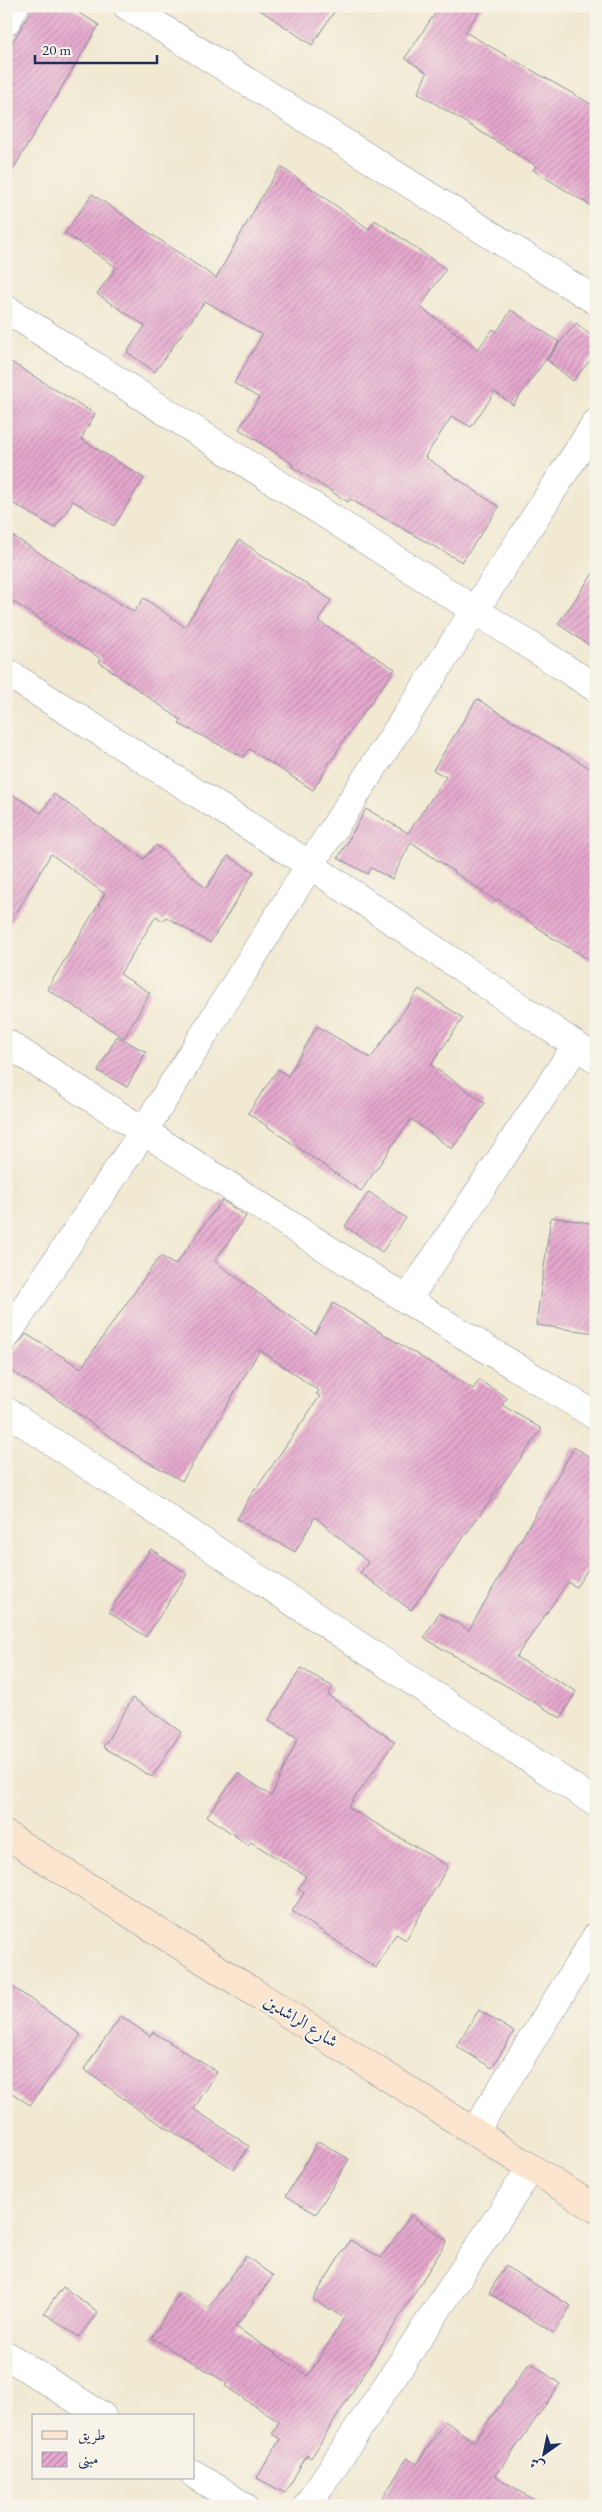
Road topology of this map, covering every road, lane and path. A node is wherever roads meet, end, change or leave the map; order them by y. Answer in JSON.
{"nodes":[{"id":1,"x":15,"y":6,"type":"edge"},
{"id":2,"x":127,"y":6,"type":"edge"},
{"id":3,"x":6,"y":22,"type":"edge"},
{"id":4,"x":596,"y":301,"type":"edge"},
{"id":5,"x":6,"y":309,"type":"edge"},
{"id":6,"x":596,"y":423,"type":"edge"},
{"id":7,"x":476,"y":609,"type":"junction"},
{"id":8,"x":6,"y":672,"type":"edge"},
{"id":9,"x":596,"y":688,"type":"edge"},
{"id":10,"x":310,"y":865,"type":"junction"},
{"id":11,"x":6,"y":1043,"type":"edge"},
{"id":12,"x":586,"y":1052,"type":"edge"},
{"id":13,"x":143,"y":1132,"type":"junction"},
{"id":14,"x":407,"y":1300,"type":"junction"},
{"id":15,"x":6,"y":1336,"type":"edge"},
{"id":16,"x":6,"y":1411,"type":"edge"},
{"id":17,"x":596,"y":1416,"type":"edge"},
{"id":18,"x":596,"y":1803,"type":"edge"},
{"id":19,"x":6,"y":1835,"type":"edge"},
{"id":20,"x":596,"y":1937,"type":"edge"},
{"id":21,"x":476,"y":2131,"type":"junction"},
{"id":22,"x":531,"y":2168,"type":"junction"},
{"id":23,"x":596,"y":2209,"type":"edge"},
{"id":24,"x":6,"y":2355,"type":"edge"},
{"id":25,"x":99,"y":2414,"type":"edge"},
{"id":26,"x":195,"y":2475,"type":"edge"},
{"id":27,"x":244,"y":2506,"type":"edge"},
{"id":28,"x":307,"y":2506,"type":"edge"}],
"edges":[{"from":1,"to":3,"type":"street"},
{"from":2,"to":4,"type":"street"},
{"from":5,"to":7,"type":"street"},
{"from":6,"to":7,"type":"street"},
{"from":7,"to":9,"type":"street"},
{"from":7,"to":10,"type":"street"},
{"from":8,"to":10,"type":"street"},
{"from":10,"to":12,"type":"street"},
{"from":10,"to":13,"type":"street"},
{"from":11,"to":13,"type":"street"},
{"from":12,"to":14,"type":"street"},
{"from":13,"to":14,"type":"street"},
{"from":13,"to":15,"type":"street"},
{"from":14,"to":17,"type":"street"},
{"from":16,"to":18,"type":"street"},
{"from":19,"to":21,"type":"street","name":"شارع الراشدين"},
{"from":20,"to":21,"type":"street"},
{"from":21,"to":22,"type":"street","name":"شارع الراشدين"},
{"from":22,"to":23,"type":"street","name":"شارع الراشدين"},
{"from":22,"to":28,"type":"street"},
{"from":24,"to":25,"type":"street"},
{"from":26,"to":27,"type":"street"}]}
